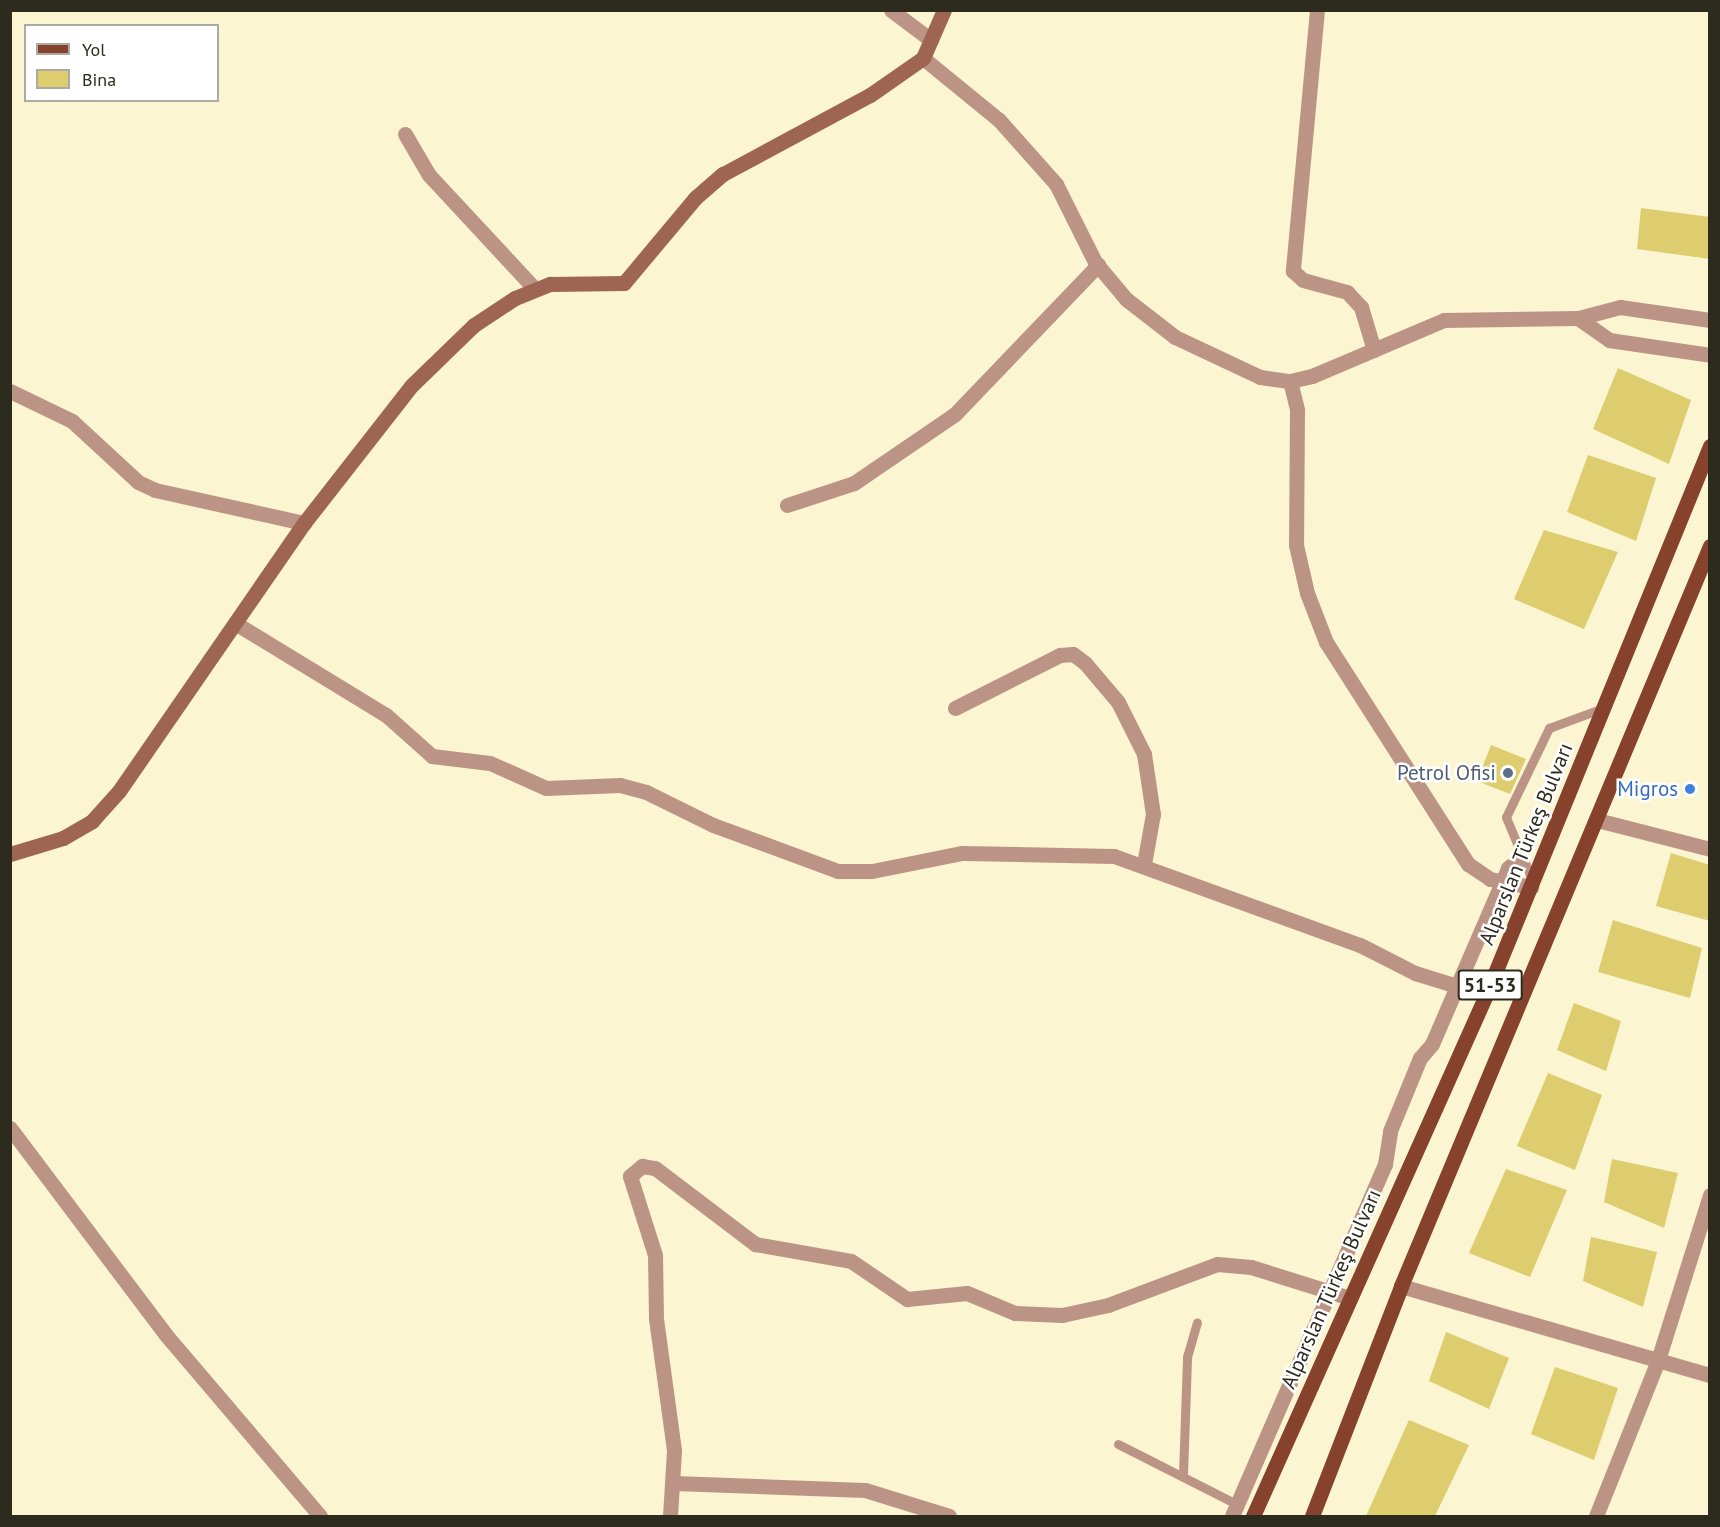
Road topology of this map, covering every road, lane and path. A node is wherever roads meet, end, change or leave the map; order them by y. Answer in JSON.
{"nodes":[{"id":1,"x":891,"y":10,"type":"edge"},
{"id":2,"x":944,"y":10,"type":"edge"},
{"id":3,"x":1317,"y":10,"type":"edge"},
{"id":4,"x":931,"y":40,"type":"junction"},
{"id":5,"x":923,"y":58,"type":"junction"},
{"id":6,"x":405,"y":134,"type":"dead end"},
{"id":7,"x":1098,"y":265,"type":"junction"},
{"id":8,"x":535,"y":290,"type":"junction"},
{"id":9,"x":1578,"y":318,"type":"junction"},
{"id":10,"x":1710,"y":320,"type":"edge"},
{"id":11,"x":1374,"y":350,"type":"junction"},
{"id":12,"x":1710,"y":355,"type":"edge"},
{"id":13,"x":1290,"y":381,"type":"junction"},
{"id":14,"x":10,"y":392,"type":"edge"},
{"id":15,"x":1710,"y":446,"type":"edge"},
{"id":16,"x":787,"y":506,"type":"dead end"},
{"id":17,"x":304,"y":522,"type":"junction"},
{"id":18,"x":1710,"y":546,"type":"edge"},
{"id":19,"x":236,"y":623,"type":"junction"},
{"id":20,"x":1605,"y":707,"type":"junction"},
{"id":21,"x":955,"y":708,"type":"dead end"},
{"id":22,"x":1597,"y":820,"type":"junction"},
{"id":23,"x":1710,"y":849,"type":"edge"},
{"id":24,"x":10,"y":854,"type":"edge"},
{"id":25,"x":1521,"y":858,"type":"junction"},
{"id":26,"x":1144,"y":864,"type":"junction"},
{"id":27,"x":1503,"y":881,"type":"junction"},
{"id":28,"x":1532,"y":884,"type":"junction"},
{"id":29,"x":1458,"y":988,"type":"junction"},
{"id":30,"x":1486,"y":995,"type":"junction"},
{"id":31,"x":10,"y":1128,"type":"edge"},
{"id":32,"x":1710,"y":1195,"type":"edge"},
{"id":33,"x":1702,"y":1249,"type":"edge"},
{"id":34,"x":1401,"y":1286,"type":"junction"},
{"id":35,"x":1331,"y":1290,"type":"junction"},
{"id":36,"x":1350,"y":1298,"type":"junction"},
{"id":37,"x":1197,"y":1322,"type":"dead end"},
{"id":38,"x":1658,"y":1360,"type":"junction"},
{"id":39,"x":1710,"y":1375,"type":"edge"},
{"id":40,"x":1118,"y":1444,"type":"dead end"},
{"id":41,"x":1183,"y":1474,"type":"junction"},
{"id":42,"x":674,"y":1483,"type":"junction"},
{"id":43,"x":1235,"y":1511,"type":"edge"},
{"id":44,"x":320,"y":1516,"type":"edge"},
{"id":45,"x":670,"y":1516,"type":"edge"},
{"id":46,"x":949,"y":1516,"type":"edge"},
{"id":47,"x":1253,"y":1516,"type":"edge"},
{"id":48,"x":1312,"y":1516,"type":"edge"},
{"id":49,"x":1596,"y":1516,"type":"edge"}],
"edges":[{"from":1,"to":4,"type":"street"},
{"from":2,"to":4,"type":"street"},
{"from":3,"to":11,"type":"street"},
{"from":4,"to":5,"type":"street"},
{"from":5,"to":7,"type":"street"},
{"from":5,"to":8,"type":"street"},
{"from":6,"to":8,"type":"street"},
{"from":7,"to":13,"type":"street"},
{"from":7,"to":16,"type":"street"},
{"from":8,"to":17,"type":"street"},
{"from":9,"to":10,"type":"street"},
{"from":9,"to":11,"type":"street"},
{"from":9,"to":12,"type":"street"},
{"from":11,"to":13,"type":"street"},
{"from":13,"to":27,"type":"street"},
{"from":14,"to":17,"type":"street"},
{"from":15,"to":20,"type":"main road","name":"Alparslan Türkeş Bulvarı","number":"51-53"},
{"from":17,"to":19,"type":"street"},
{"from":18,"to":22,"type":"main road","number":"51-53"},
{"from":19,"to":24,"type":"street"},
{"from":19,"to":26,"type":"street"},
{"from":20,"to":25,"type":"lane"},
{"from":20,"to":28,"type":"main road","name":"Alparslan Türkeş Bulvarı","number":"51-53"},
{"from":21,"to":26,"type":"street"},
{"from":22,"to":23,"type":"street"},
{"from":22,"to":34,"type":"main road","number":"51-53"},
{"from":25,"to":27,"type":"street"},
{"from":25,"to":28,"type":"lane"},
{"from":26,"to":29,"type":"street"},
{"from":27,"to":28,"type":"street"},
{"from":27,"to":29,"type":"street"},
{"from":28,"to":30,"type":"main road","name":"Alparslan Türkeş Bulvarı","number":"51-53"},
{"from":29,"to":30,"type":"street"},
{"from":29,"to":35,"type":"street"},
{"from":30,"to":36,"type":"main road","name":"Alparslan Türkeş Bulvarı","number":"51-53"},
{"from":31,"to":44,"type":"street"},
{"from":32,"to":33,"type":"street"},
{"from":33,"to":38,"type":"street"},
{"from":34,"to":38,"type":"street"},
{"from":34,"to":48,"type":"main road","number":"51-53"},
{"from":35,"to":36,"type":"street"},
{"from":35,"to":42,"type":"street"},
{"from":35,"to":43,"type":"street"},
{"from":36,"to":47,"type":"main road","name":"Alparslan Türkeş Bulvarı","number":"51-53"},
{"from":37,"to":41,"type":"lane"},
{"from":38,"to":39,"type":"street"},
{"from":38,"to":49,"type":"street"},
{"from":40,"to":41,"type":"lane"},
{"from":41,"to":43,"type":"lane"},
{"from":42,"to":45,"type":"street"},
{"from":42,"to":46,"type":"street"}]}
